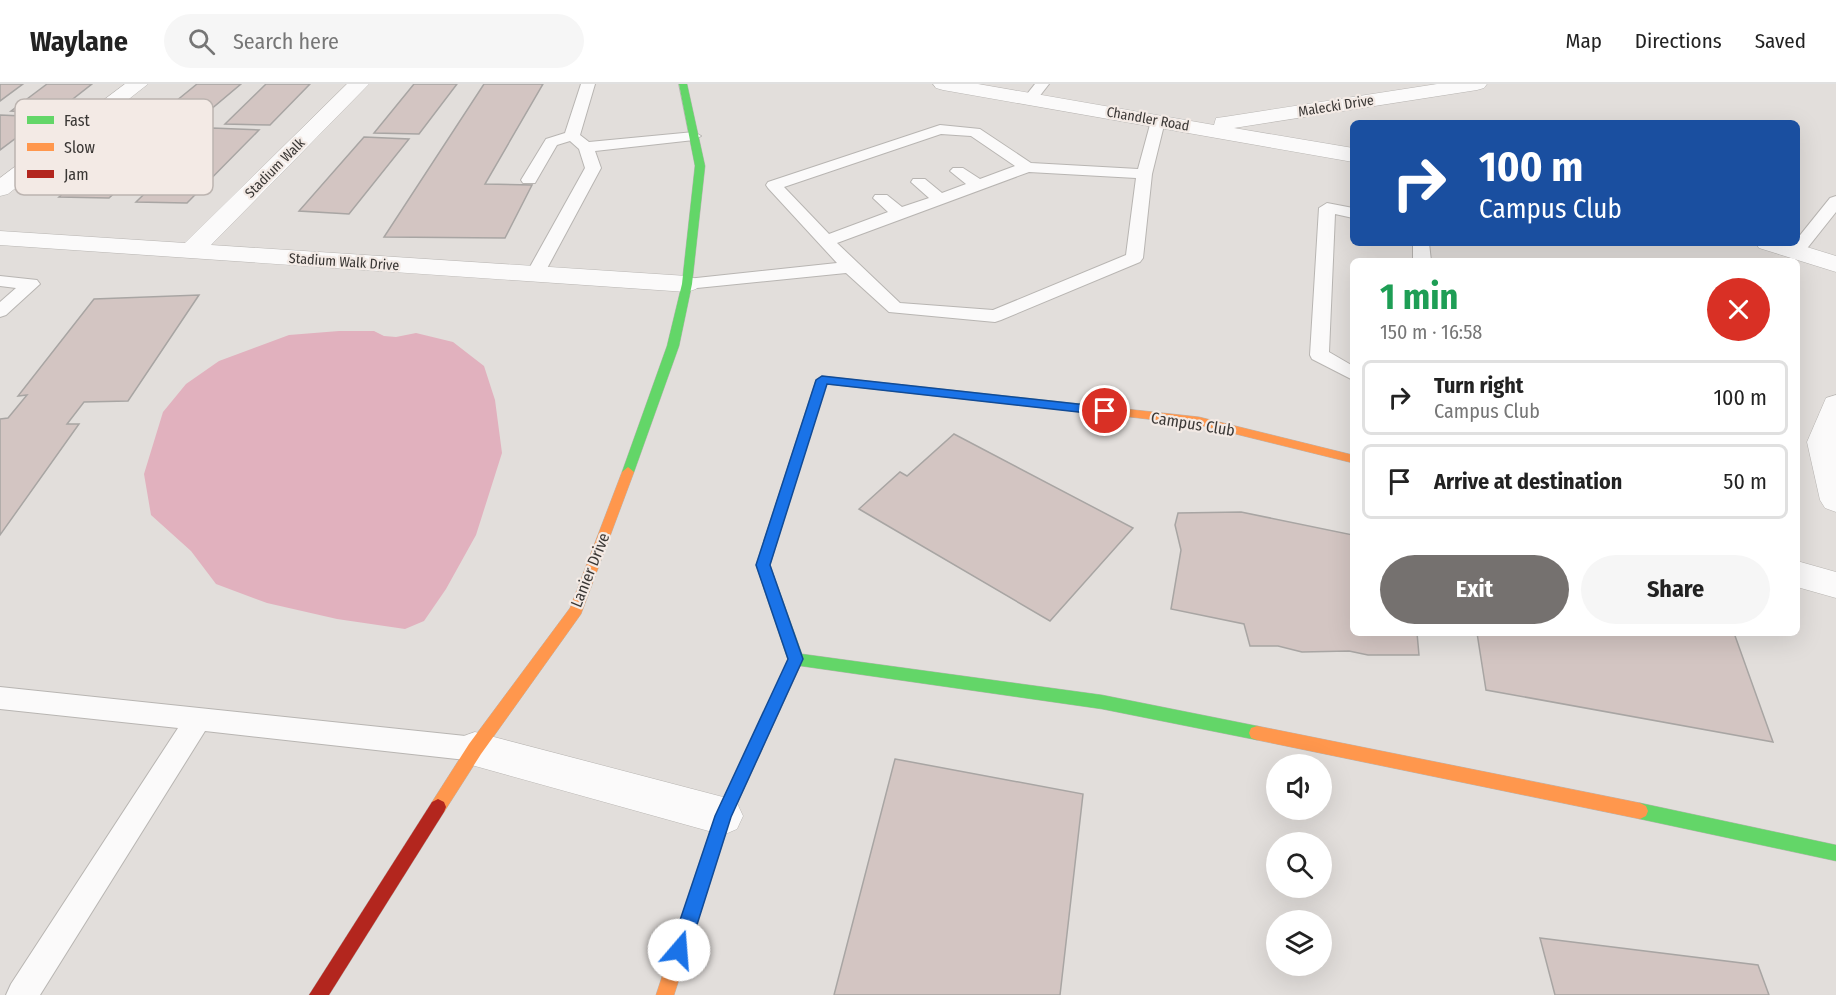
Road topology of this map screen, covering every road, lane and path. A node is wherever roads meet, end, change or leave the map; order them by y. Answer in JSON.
{"nodes":[{"id":1,"x":138,"y":84,"type":"edge"},
{"id":2,"x":359,"y":84,"type":"edge"},
{"id":3,"x":588,"y":84,"type":"edge"},
{"id":4,"x":683,"y":84,"type":"edge"},
{"id":5,"x":942,"y":84,"type":"edge"},
{"id":6,"x":1477,"y":84,"type":"edge"},
{"id":7,"x":1036,"y":91,"type":"edge"},
{"id":8,"x":118,"y":99,"type":"edge"},
{"id":9,"x":1158,"y":121,"type":"junction"},
{"id":10,"x":1195,"y":128,"type":"junction"},
{"id":11,"x":572,"y":136,"type":"junction"},
{"id":12,"x":694,"y":136,"type":"junction"},
{"id":13,"x":586,"y":147,"type":"junction"},
{"id":14,"x":1350,"y":154,"type":"edge"},
{"id":15,"x":1027,"y":167,"type":"junction"},
{"id":16,"x":958,"y":171,"type":"dead end"},
{"id":17,"x":1144,"y":174,"type":"junction"},
{"id":18,"x":15,"y":178,"type":"edge"},
{"id":19,"x":529,"y":180,"type":"dead end"},
{"id":20,"x":919,"y":182,"type":"dead end"},
{"id":21,"x":978,"y":185,"type":"junction"},
{"id":22,"x":0,"y":189,"type":"edge"},
{"id":23,"x":881,"y":198,"type":"dead end"},
{"id":24,"x":940,"y":199,"type":"junction"},
{"id":25,"x":1836,"y":201,"type":"edge"},
{"id":26,"x":1350,"y":212,"type":"edge"},
{"id":27,"x":900,"y":214,"type":"junction"},
{"id":28,"x":1830,"y":216,"type":"edge"},
{"id":29,"x":0,"y":238,"type":"edge"},
{"id":30,"x":826,"y":241,"type":"junction"},
{"id":31,"x":1777,"y":246,"type":"edge"},
{"id":32,"x":190,"y":252,"type":"junction"},
{"id":33,"x":1795,"y":252,"type":"junction"},
{"id":34,"x":1836,"y":264,"type":"edge"},
{"id":35,"x":850,"y":267,"type":"junction"},
{"id":36,"x":535,"y":274,"type":"junction"},
{"id":37,"x":0,"y":281,"type":"edge"},
{"id":38,"x":687,"y":284,"type":"junction"},
{"id":39,"x":0,"y":311,"type":"edge"},
{"id":40,"x":1350,"y":372,"type":"edge"},
{"id":41,"x":1836,"y":405,"type":"edge"},
{"id":42,"x":1350,"y":458,"type":"edge"},
{"id":43,"x":1836,"y":500,"type":"edge"},
{"id":44,"x":1800,"y":575,"type":"edge"},
{"id":45,"x":1836,"y":585,"type":"edge"},
{"id":46,"x":796,"y":659,"type":"junction"},
{"id":47,"x":0,"y":698,"type":"edge"},
{"id":48,"x":200,"y":719,"type":"junction"},
{"id":49,"x":475,"y":749,"type":"junction"},
{"id":50,"x":723,"y":816,"type":"junction"},
{"id":51,"x":1836,"y":853,"type":"edge"},
{"id":52,"x":22,"y":995,"type":"edge"},
{"id":53,"x":318,"y":995,"type":"edge"},
{"id":54,"x":665,"y":995,"type":"edge"}],
"edges":[{"from":1,"to":8,"type":"street"},
{"from":2,"to":32,"type":"street","name":"Stadium Walk"},
{"from":3,"to":11,"type":"lane"},
{"from":4,"to":12,"type":"street","name":"Lanier Drive"},
{"from":5,"to":7,"type":"street","name":"Chandler Road"},
{"from":6,"to":10,"type":"street","name":"Malecki Drive"},
{"from":7,"to":9,"type":"street","name":"Chandler Road"},
{"from":9,"to":10,"type":"street","name":"Chandler Road"},
{"from":9,"to":17,"type":"lane"},
{"from":10,"to":14,"type":"street","name":"Chandler Road"},
{"from":11,"to":13,"type":"lane"},
{"from":11,"to":19,"type":"lane"},
{"from":12,"to":13,"type":"lane"},
{"from":12,"to":38,"type":"street","name":"Lanier Drive"},
{"from":13,"to":36,"type":"lane"},
{"from":15,"to":17,"type":"lane"},
{"from":15,"to":21,"type":"lane"},
{"from":15,"to":30,"type":"lane"},
{"from":16,"to":21,"type":"lane"},
{"from":17,"to":35,"type":"lane"},
{"from":18,"to":22,"type":"street"},
{"from":20,"to":24,"type":"lane"},
{"from":21,"to":24,"type":"lane"},
{"from":23,"to":27,"type":"lane"},
{"from":24,"to":27,"type":"lane"},
{"from":25,"to":28,"type":"lane"},
{"from":26,"to":40,"type":"lane"},
{"from":27,"to":30,"type":"lane"},
{"from":28,"to":33,"type":"lane"},
{"from":29,"to":32,"type":"street","name":"Stadium Walk Drive"},
{"from":30,"to":35,"type":"lane"},
{"from":31,"to":33,"type":"street"},
{"from":32,"to":36,"type":"street","name":"Stadium Walk Drive"},
{"from":33,"to":34,"type":"street"},
{"from":35,"to":38,"type":"lane"},
{"from":36,"to":38,"type":"street","name":"Stadium Walk Drive"},
{"from":37,"to":39,"type":"lane"},
{"from":38,"to":49,"type":"street","name":"Lanier Drive"},
{"from":41,"to":43,"type":"street"},
{"from":42,"to":46,"type":"street","name":"Campus Club"},
{"from":44,"to":45,"type":"street"},
{"from":46,"to":50,"type":"street"},
{"from":46,"to":51,"type":"street"},
{"from":47,"to":48,"type":"lane"},
{"from":48,"to":49,"type":"lane"},
{"from":48,"to":52,"type":"lane"},
{"from":49,"to":50,"type":"street"},
{"from":49,"to":53,"type":"street","name":"Lanier Drive"},
{"from":50,"to":54,"type":"street"}]}
